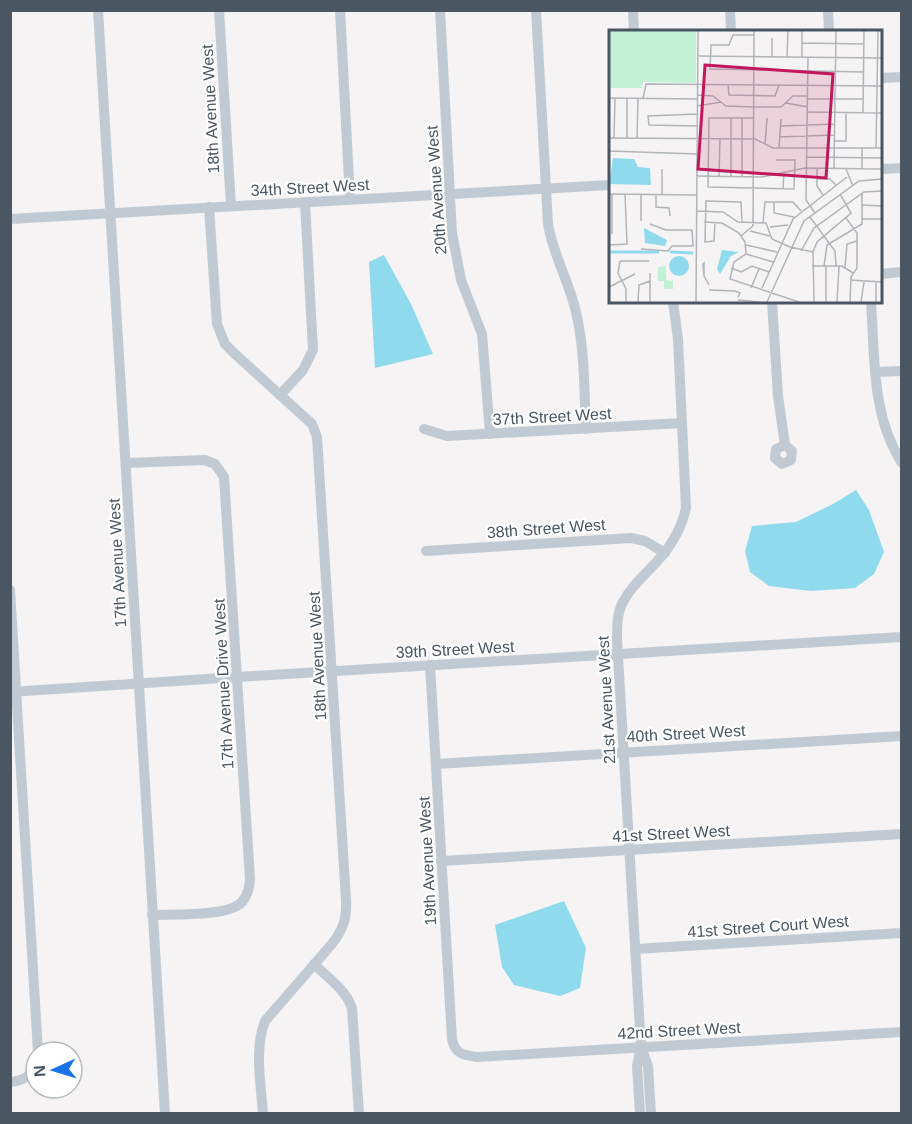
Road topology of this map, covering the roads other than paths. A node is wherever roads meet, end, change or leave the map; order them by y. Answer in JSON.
{"nodes":[{"id":1,"x":98,"y":10,"type":"edge"},
{"id":2,"x":219,"y":10,"type":"edge"},
{"id":3,"x":340,"y":10,"type":"edge"},
{"id":4,"x":440,"y":10,"type":"edge"},
{"id":5,"x":536,"y":10,"type":"edge"},
{"id":6,"x":633,"y":10,"type":"edge"},
{"id":7,"x":730,"y":10,"type":"edge"},
{"id":8,"x":828,"y":10,"type":"edge"},
{"id":9,"x":634,"y":30,"type":"edge"},
{"id":10,"x":731,"y":30,"type":"edge"},
{"id":11,"x":829,"y":30,"type":"edge"},
{"id":12,"x":902,"y":76,"type":"edge"},
{"id":13,"x":882,"y":78,"type":"edge"},
{"id":14,"x":902,"y":168,"type":"edge"},
{"id":15,"x":882,"y":169,"type":"edge"},
{"id":16,"x":609,"y":185,"type":"edge"},
{"id":17,"x":546,"y":189,"type":"junction"},
{"id":18,"x":450,"y":194,"type":"junction"},
{"id":19,"x":350,"y":199,"type":"junction"},
{"id":20,"x":305,"y":202,"type":"junction"},
{"id":21,"x":231,"y":206,"type":"junction"},
{"id":22,"x":209,"y":207,"type":"junction"},
{"id":23,"x":111,"y":213,"type":"junction"},
{"id":24,"x":10,"y":219,"type":"edge"},
{"id":25,"x":902,"y":272,"type":"edge"},
{"id":26,"x":882,"y":274,"type":"edge"},
{"id":27,"x":673,"y":303,"type":"edge"},
{"id":28,"x":772,"y":303,"type":"edge"},
{"id":29,"x":871,"y":303,"type":"edge"},
{"id":30,"x":902,"y":370,"type":"edge"},
{"id":31,"x":875,"y":372,"type":"junction"},
{"id":32,"x":280,"y":394,"type":"junction"},
{"id":33,"x":682,"y":423,"type":"junction"},
{"id":34,"x":424,"y":429,"type":"dead end"},
{"id":35,"x":586,"y":429,"type":"junction"},
{"id":36,"x":489,"y":434,"type":"junction"},
{"id":37,"x":785,"y":445,"type":"dead end"},
{"id":38,"x":126,"y":463,"type":"junction"},
{"id":39,"x":902,"y":463,"type":"edge"},
{"id":40,"x":426,"y":551,"type":"dead end"},
{"id":41,"x":665,"y":553,"type":"junction"},
{"id":42,"x":10,"y":590,"type":"edge"},
{"id":43,"x":902,"y":637,"type":"edge"},
{"id":44,"x":617,"y":654,"type":"junction"},
{"id":45,"x":430,"y":665,"type":"junction"},
{"id":46,"x":333,"y":671,"type":"junction"},
{"id":47,"x":237,"y":677,"type":"junction"},
{"id":48,"x":138,"y":683,"type":"junction"},
{"id":49,"x":14,"y":692,"type":"edge"},
{"id":50,"x":902,"y":736,"type":"edge"},
{"id":51,"x":624,"y":752,"type":"junction"},
{"id":52,"x":436,"y":764,"type":"junction"},
{"id":53,"x":902,"y":834,"type":"edge"},
{"id":54,"x":630,"y":851,"type":"junction"},
{"id":55,"x":441,"y":861,"type":"junction"},
{"id":56,"x":152,"y":915,"type":"junction"},
{"id":57,"x":902,"y":933,"type":"edge"},
{"id":58,"x":636,"y":949,"type":"junction"},
{"id":59,"x":314,"y":964,"type":"junction"},
{"id":60,"x":902,"y":1032,"type":"edge"},
{"id":61,"x":37,"y":1040,"type":"edge"},
{"id":62,"x":641,"y":1047,"type":"junction"},
{"id":63,"x":459,"y":1053,"type":"joint"},
{"id":64,"x":165,"y":1113,"type":"edge"},
{"id":65,"x":263,"y":1113,"type":"edge"},
{"id":66,"x":359,"y":1113,"type":"edge"},
{"id":67,"x":640,"y":1113,"type":"edge"},
{"id":68,"x":651,"y":1113,"type":"edge"}],
"edges":[{"from":1,"to":23,"type":"street","name":"17th Avenue West"},
{"from":2,"to":21,"type":"street","name":"18th Avenue West"},
{"from":3,"to":19,"type":"street"},
{"from":4,"to":18,"type":"street","name":"20th Avenue West"},
{"from":5,"to":17,"type":"street"},
{"from":6,"to":9,"type":"street"},
{"from":7,"to":10,"type":"street"},
{"from":8,"to":11,"type":"street"},
{"from":12,"to":13,"type":"street"},
{"from":14,"to":15,"type":"street"},
{"from":16,"to":17,"type":"street","name":"34th Street West"},
{"from":17,"to":18,"type":"street","name":"34th Street West"},
{"from":17,"to":35,"type":"street"},
{"from":18,"to":19,"type":"street","name":"34th Street West"},
{"from":18,"to":36,"type":"street","name":"20th Avenue West"},
{"from":19,"to":20,"type":"street","name":"34th Street West"},
{"from":20,"to":21,"type":"street","name":"34th Street West"},
{"from":20,"to":32,"type":"street"},
{"from":21,"to":22,"type":"street","name":"34th Street West"},
{"from":22,"to":23,"type":"street","name":"34th Street West"},
{"from":22,"to":32,"type":"street","name":"18th Avenue West"},
{"from":23,"to":24,"type":"street","name":"34th Street West"},
{"from":23,"to":38,"type":"street","name":"17th Avenue West"},
{"from":25,"to":26,"type":"street"},
{"from":27,"to":33,"type":"street","name":"21st Avenue West"},
{"from":28,"to":37,"type":"street"},
{"from":29,"to":31,"type":"street"},
{"from":30,"to":31,"type":"street"},
{"from":31,"to":39,"type":"street"},
{"from":32,"to":46,"type":"street","name":"18th Avenue West"},
{"from":33,"to":35,"type":"street","name":"37th Street West"},
{"from":33,"to":41,"type":"street","name":"21st Avenue West"},
{"from":34,"to":36,"type":"street","name":"37th Street West"},
{"from":35,"to":36,"type":"street","name":"37th Street West"},
{"from":38,"to":47,"type":"street","name":"17th Avenue Drive West"},
{"from":38,"to":48,"type":"street","name":"17th Avenue West"},
{"from":40,"to":41,"type":"street","name":"38th Street West"},
{"from":41,"to":44,"type":"street","name":"21st Avenue West"},
{"from":42,"to":49,"type":"street"},
{"from":43,"to":44,"type":"street","name":"39th Street West"},
{"from":44,"to":45,"type":"street","name":"39th Street West"},
{"from":44,"to":51,"type":"street","name":"21st Avenue West"},
{"from":45,"to":46,"type":"street","name":"39th Street West"},
{"from":45,"to":52,"type":"street","name":"19th Avenue West"},
{"from":46,"to":47,"type":"street","name":"39th Street West"},
{"from":46,"to":59,"type":"street","name":"18th Avenue West"},
{"from":47,"to":48,"type":"street","name":"39th Street West"},
{"from":47,"to":56,"type":"street","name":"17th Avenue Drive West"},
{"from":48,"to":49,"type":"street","name":"39th Street West"},
{"from":48,"to":56,"type":"street","name":"17th Avenue West"},
{"from":49,"to":61,"type":"street"},
{"from":50,"to":51,"type":"street","name":"40th Street West"},
{"from":51,"to":52,"type":"street","name":"40th Street West"},
{"from":51,"to":54,"type":"street","name":"21st Avenue West"},
{"from":52,"to":55,"type":"street","name":"19th Avenue West"},
{"from":53,"to":54,"type":"street","name":"41st Street West"},
{"from":54,"to":55,"type":"street","name":"41st Street West"},
{"from":54,"to":58,"type":"street","name":"21st Avenue West"},
{"from":55,"to":63,"type":"street","name":"19th Avenue West"},
{"from":56,"to":64,"type":"street","name":"17th Avenue West"},
{"from":57,"to":58,"type":"street","name":"41st Street Court West"},
{"from":58,"to":62,"type":"street","name":"21st Avenue West"},
{"from":59,"to":65,"type":"street","name":"18th Avenue West"},
{"from":59,"to":66,"type":"street"},
{"from":60,"to":62,"type":"street","name":"42nd Street West"},
{"from":62,"to":63,"type":"street","name":"42nd Street West"},
{"from":62,"to":67,"type":"street","name":"21st Avenue West"},
{"from":62,"to":68,"type":"street","name":"21st Avenue West"}]}
